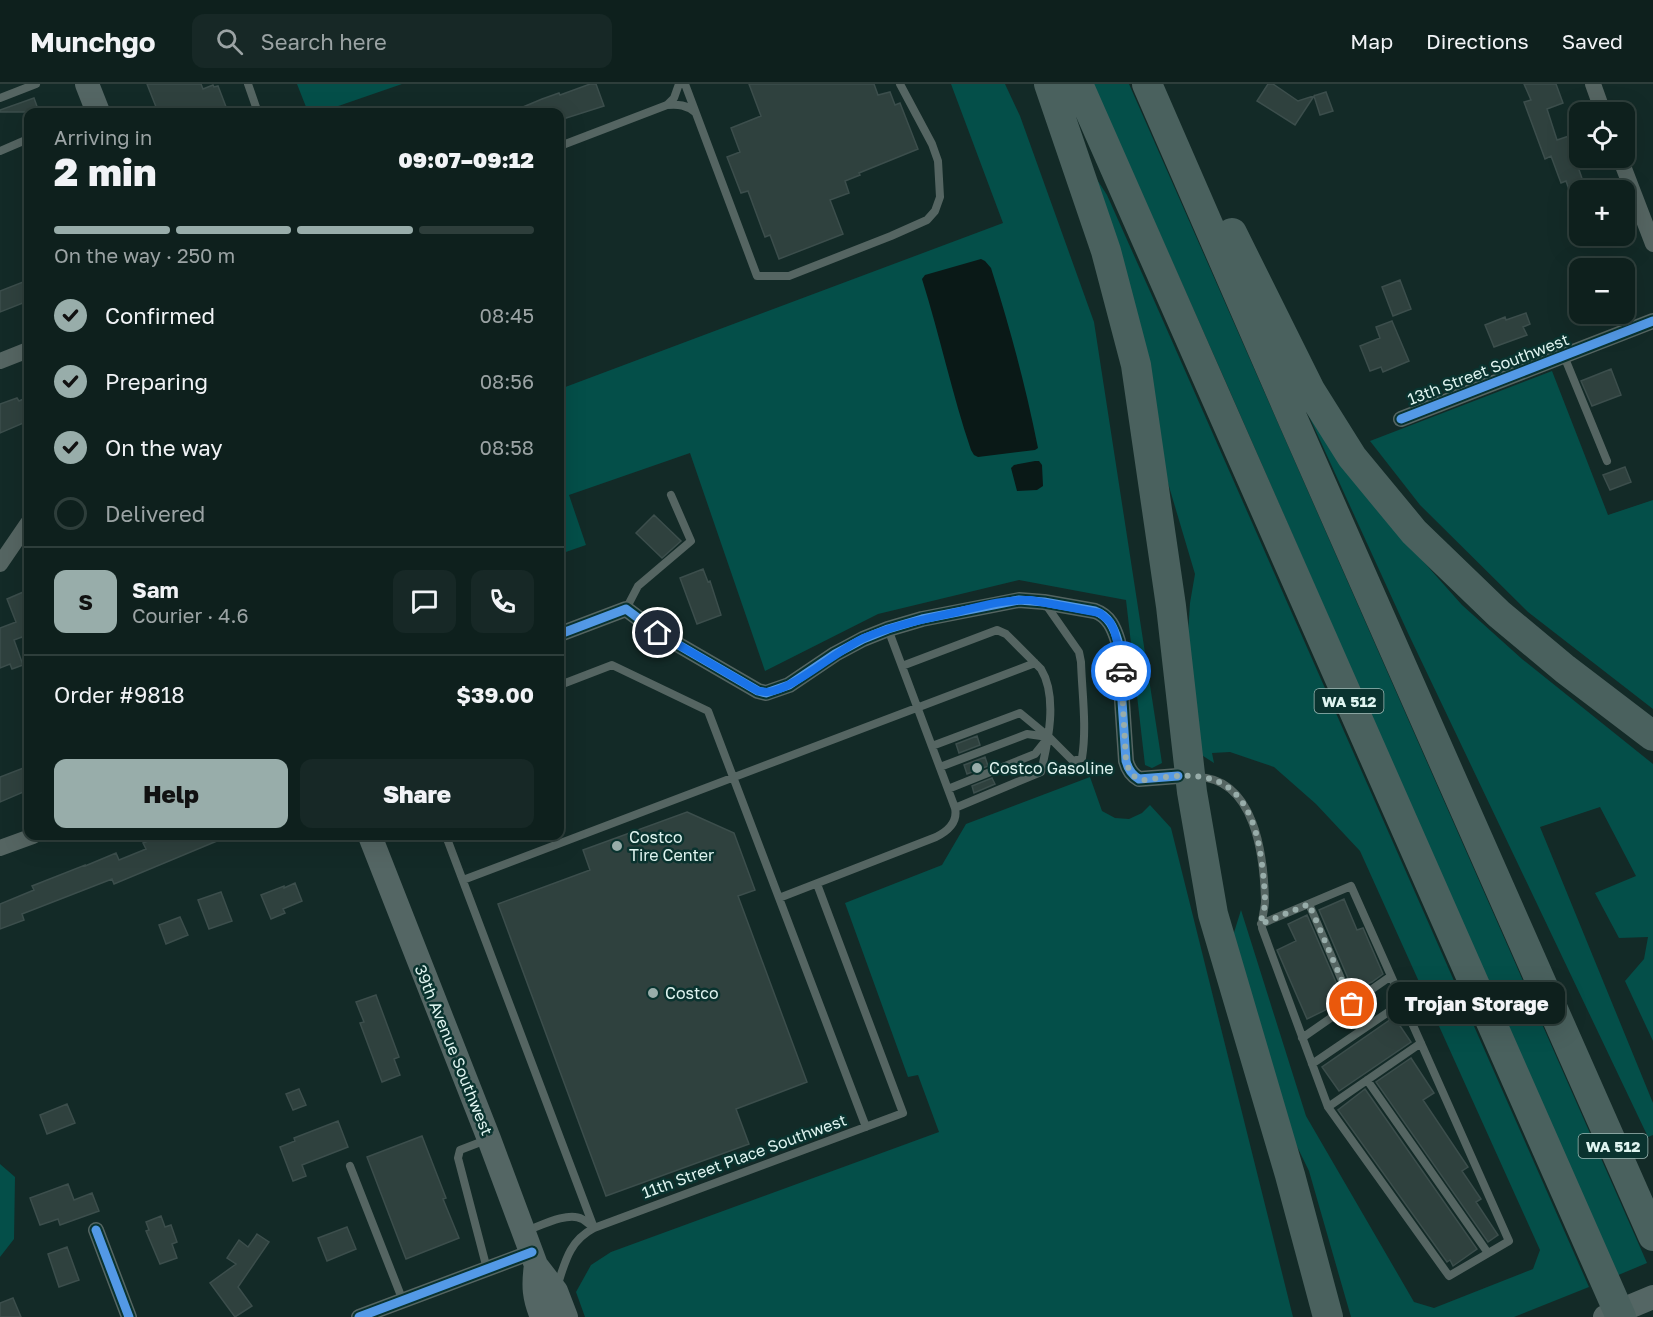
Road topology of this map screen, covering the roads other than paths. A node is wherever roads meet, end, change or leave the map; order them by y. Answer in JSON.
{"nodes":[{"id":1,"x":36,"y":84,"type":"edge"},
{"id":2,"x":87,"y":84,"type":"edge"},
{"id":3,"x":248,"y":84,"type":"edge"},
{"id":4,"x":679,"y":84,"type":"edge"},
{"id":5,"x":685,"y":84,"type":"edge"},
{"id":6,"x":900,"y":84,"type":"edge"},
{"id":7,"x":1049,"y":84,"type":"edge"},
{"id":8,"x":1078,"y":84,"type":"edge"},
{"id":9,"x":1147,"y":84,"type":"edge"},
{"id":10,"x":1159,"y":84,"type":"edge"},
{"id":11,"x":1593,"y":84,"type":"edge"},
{"id":12,"x":0,"y":98,"type":"edge"},
{"id":13,"x":1599,"y":102,"type":"edge"},
{"id":14,"x":668,"y":105,"type":"junction"},
{"id":15,"x":93,"y":108,"type":"edge"},
{"id":16,"x":256,"y":108,"type":"edge"},
{"id":17,"x":696,"y":113,"type":"junction"},
{"id":18,"x":24,"y":141,"type":"edge"},
{"id":19,"x":564,"y":144,"type":"edge"},
{"id":20,"x":0,"y":151,"type":"edge"},
{"id":21,"x":1624,"y":168,"type":"edge"},
{"id":22,"x":1653,"y":244,"type":"edge"},
{"id":23,"x":1653,"y":321,"type":"edge"},
{"id":24,"x":24,"y":352,"type":"edge"},
{"id":25,"x":1564,"y":356,"type":"junction"},
{"id":26,"x":0,"y":361,"type":"edge"},
{"id":27,"x":1401,"y":419,"type":"dead end"},
{"id":28,"x":1607,"y":461,"type":"dead end"},
{"id":29,"x":671,"y":495,"type":"dead end"},
{"id":30,"x":24,"y":530,"type":"edge"},
{"id":31,"x":0,"y":564,"type":"edge"},
{"id":32,"x":1044,"y":602,"type":"junction"},
{"id":33,"x":626,"y":609,"type":"junction"},
{"id":34,"x":888,"y":629,"type":"junction"},
{"id":35,"x":564,"y":632,"type":"edge"},
{"id":36,"x":1035,"y":663,"type":"junction"},
{"id":37,"x":902,"y":666,"type":"junction"},
{"id":38,"x":564,"y":683,"type":"edge"},
{"id":39,"x":917,"y":708,"type":"junction"},
{"id":40,"x":1653,"y":736,"type":"edge"},
{"id":41,"x":1049,"y":737,"type":"junction"},
{"id":42,"x":932,"y":746,"type":"junction"},
{"id":43,"x":940,"y":767,"type":"junction"},
{"id":44,"x":1186,"y":774,"type":"junction"},
{"id":45,"x":733,"y":777,"type":"junction"},
{"id":46,"x":948,"y":789,"type":"junction"},
{"id":47,"x":955,"y":808,"type":"junction"},
{"id":48,"x":24,"y":839,"type":"edge"},
{"id":49,"x":372,"y":840,"type":"edge"},
{"id":50,"x":448,"y":840,"type":"edge"},
{"id":51,"x":0,"y":848,"type":"edge"},
{"id":52,"x":463,"y":880,"type":"junction"},
{"id":53,"x":817,"y":884,"type":"junction"},
{"id":54,"x":779,"y":898,"type":"junction"},
{"id":55,"x":1309,"y":904,"type":"junction"},
{"id":56,"x":1261,"y":924,"type":"junction"},
{"id":57,"x":1391,"y":976,"type":"junction"},
{"id":58,"x":1402,"y":1002,"type":"junction"},
{"id":59,"x":1352,"y":1004,"type":"junction"},
{"id":60,"x":1302,"y":1038,"type":"junction"},
{"id":61,"x":1421,"y":1043,"type":"junction"},
{"id":62,"x":1312,"y":1064,"type":"junction"},
{"id":63,"x":1367,"y":1080,"type":"junction"},
{"id":64,"x":1328,"y":1107,"type":"junction"},
{"id":65,"x":866,"y":1127,"type":"junction"},
{"id":66,"x":489,"y":1139,"type":"junction"},
{"id":67,"x":350,"y":1166,"type":"dead end"},
{"id":68,"x":594,"y":1228,"type":"junction"},
{"id":69,"x":96,"y":1230,"type":"dead end"},
{"id":70,"x":1653,"y":1236,"type":"edge"},
{"id":71,"x":531,"y":1250,"type":"junction"},
{"id":72,"x":1488,"y":1253,"type":"junction"},
{"id":73,"x":487,"y":1269,"type":"junction"},
{"id":74,"x":556,"y":1291,"type":"junction"},
{"id":75,"x":1653,"y":1297,"type":"edge"},
{"id":76,"x":403,"y":1301,"type":"junction"},
{"id":77,"x":129,"y":1317,"type":"edge"},
{"id":78,"x":359,"y":1317,"type":"edge"},
{"id":79,"x":542,"y":1317,"type":"edge"},
{"id":80,"x":566,"y":1317,"type":"edge"},
{"id":81,"x":1328,"y":1317,"type":"edge"},
{"id":82,"x":1605,"y":1317,"type":"edge"},
{"id":83,"x":1621,"y":1317,"type":"edge"}],
"edges":[{"from":1,"to":12,"type":"lane"},
{"from":2,"to":15,"type":"main road"},
{"from":3,"to":16,"type":"lane"},
{"from":4,"to":14,"type":"lane"},
{"from":5,"to":17,"type":"lane"},
{"from":6,"to":17,"type":"lane"},
{"from":7,"to":44,"type":"highway"},
{"from":8,"to":83,"type":"highway","number":"WA 512"},
{"from":9,"to":70,"type":"highway","number":"WA 512"},
{"from":10,"to":40,"type":"highway"},
{"from":11,"to":13,"type":"street"},
{"from":14,"to":17,"type":"lane"},
{"from":14,"to":19,"type":"lane"},
{"from":18,"to":20,"type":"lane"},
{"from":21,"to":22,"type":"street"},
{"from":23,"to":25,"type":"street","name":"13th Street Southwest"},
{"from":24,"to":26,"type":"street"},
{"from":25,"to":27,"type":"street","name":"13th Street Southwest"},
{"from":25,"to":28,"type":"lane"},
{"from":29,"to":33,"type":"lane"},
{"from":30,"to":31,"type":"street"},
{"from":32,"to":34,"type":"street"},
{"from":32,"to":41,"type":"lane"},
{"from":32,"to":44,"type":"street"},
{"from":33,"to":34,"type":"street"},
{"from":33,"to":35,"type":"street"},
{"from":34,"to":37,"type":"lane"},
{"from":36,"to":37,"type":"lane"},
{"from":36,"to":39,"type":"lane"},
{"from":36,"to":41,"type":"lane"},
{"from":37,"to":39,"type":"lane"},
{"from":38,"to":45,"type":"lane"},
{"from":39,"to":42,"type":"lane"},
{"from":39,"to":45,"type":"lane"},
{"from":41,"to":42,"type":"lane"},
{"from":41,"to":43,"type":"lane"},
{"from":41,"to":46,"type":"lane"},
{"from":41,"to":47,"type":"lane"},
{"from":42,"to":43,"type":"lane"},
{"from":43,"to":46,"type":"lane"},
{"from":44,"to":56,"type":"lane"},
{"from":44,"to":81,"type":"highway"},
{"from":45,"to":52,"type":"lane"},
{"from":45,"to":54,"type":"lane"},
{"from":46,"to":47,"type":"lane"},
{"from":47,"to":53,"type":"lane"},
{"from":48,"to":51,"type":"street"},
{"from":49,"to":66,"type":"main road","name":"39th Avenue Southwest"},
{"from":50,"to":52,"type":"lane"},
{"from":52,"to":68,"type":"lane"},
{"from":53,"to":54,"type":"lane"},
{"from":53,"to":65,"type":"lane","name":"11th Street Place Southwest"},
{"from":54,"to":65,"type":"lane"},
{"from":55,"to":56,"type":"lane"},
{"from":55,"to":57,"type":"lane"},
{"from":55,"to":59,"type":"lane"},
{"from":56,"to":60,"type":"lane"},
{"from":57,"to":58,"type":"lane"},
{"from":57,"to":59,"type":"lane"},
{"from":58,"to":61,"type":"lane"},
{"from":58,"to":62,"type":"lane"},
{"from":59,"to":60,"type":"lane"},
{"from":60,"to":62,"type":"lane"},
{"from":61,"to":63,"type":"lane"},
{"from":61,"to":72,"type":"lane"},
{"from":62,"to":64,"type":"lane"},
{"from":63,"to":64,"type":"lane"},
{"from":63,"to":72,"type":"lane"},
{"from":64,"to":72,"type":"lane"},
{"from":65,"to":68,"type":"lane","name":"11th Street Place Southwest"},
{"from":66,"to":71,"type":"main road","name":"39th Avenue Southwest"},
{"from":66,"to":73,"type":"lane"},
{"from":67,"to":76,"type":"lane"},
{"from":68,"to":71,"type":"lane"},
{"from":68,"to":74,"type":"lane","name":"11th Street Place Southwest"},
{"from":69,"to":77,"type":"street"},
{"from":71,"to":73,"type":"street"},
{"from":71,"to":74,"type":"main road","name":"39th Avenue Southwest"},
{"from":71,"to":79,"type":"main road","name":"39th Avenue Southwest"},
{"from":73,"to":76,"type":"street"},
{"from":74,"to":80,"type":"main road","name":"39th Avenue Southwest"},
{"from":75,"to":82,"type":"main road"},
{"from":76,"to":78,"type":"street"}]}
